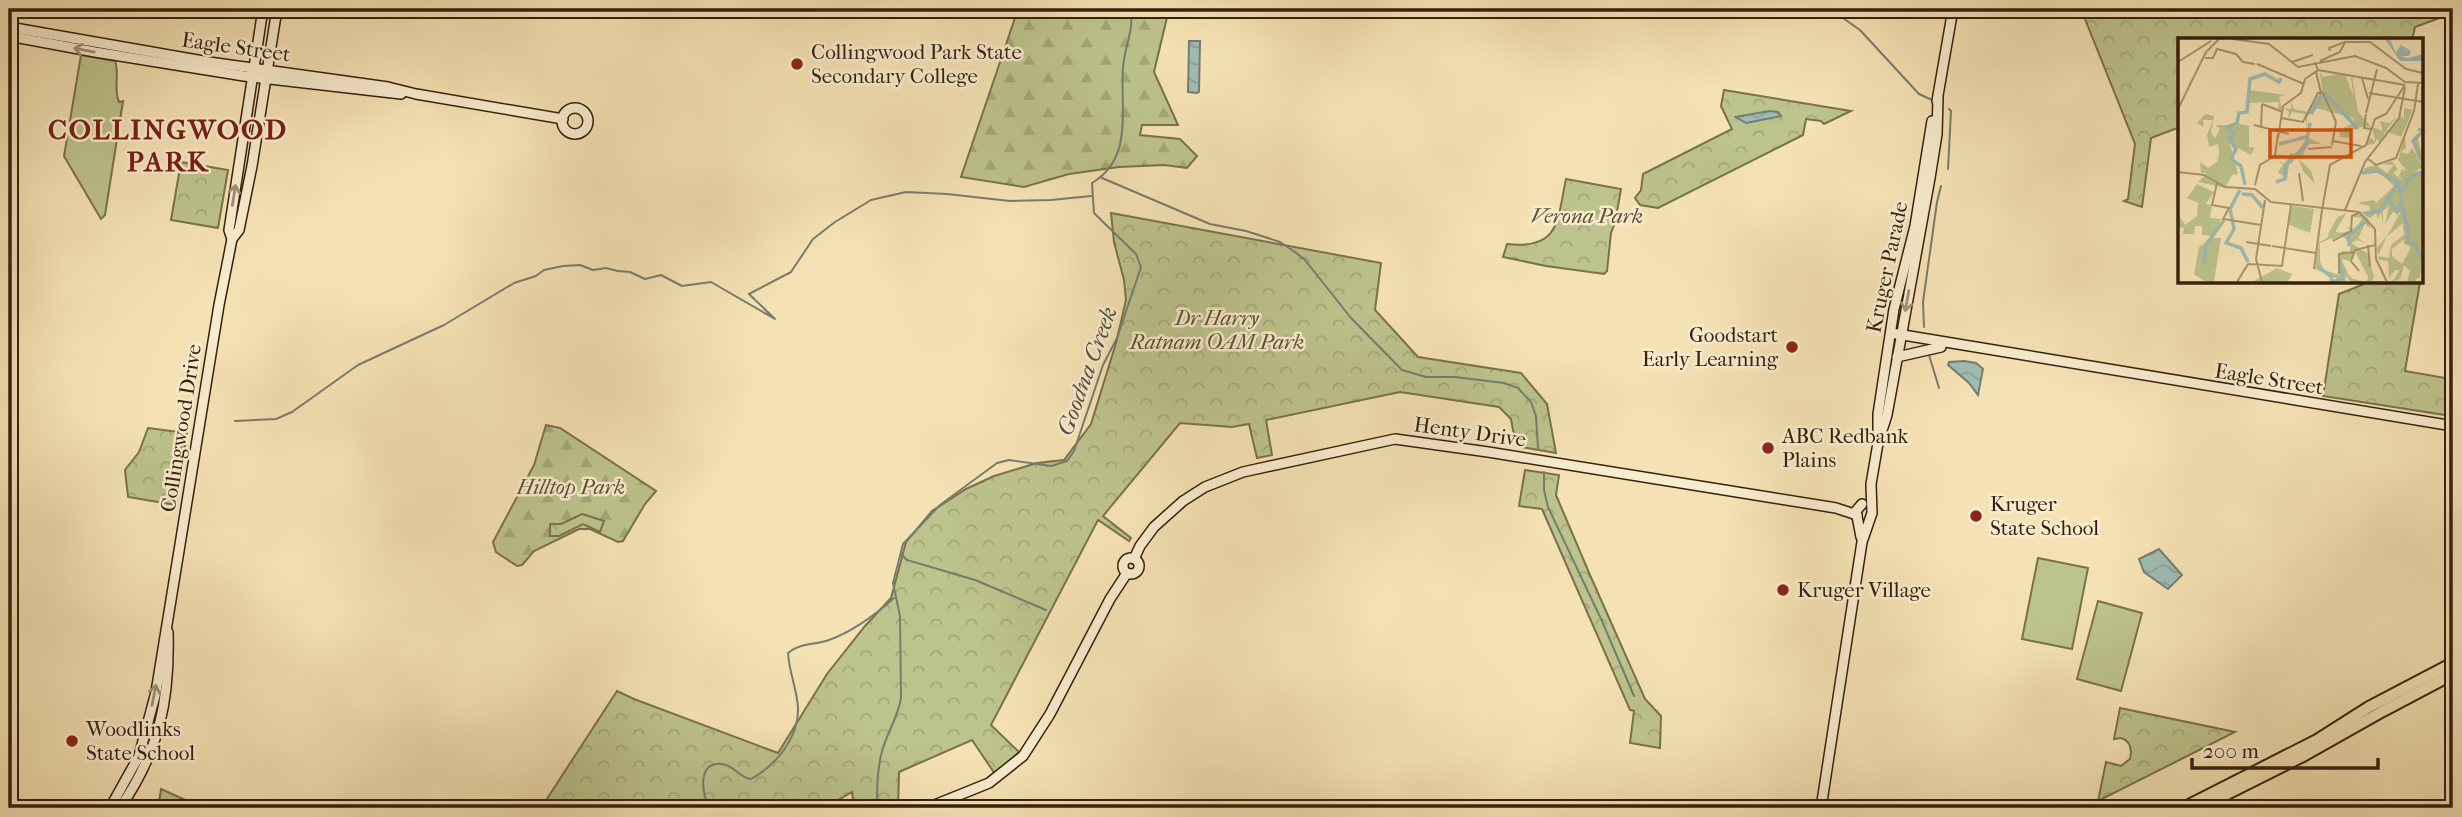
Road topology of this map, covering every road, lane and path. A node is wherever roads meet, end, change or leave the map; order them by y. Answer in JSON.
{"nodes":[{"id":1,"x":263,"y":9,"type":"edge"},
{"id":2,"x":277,"y":9,"type":"edge"},
{"id":3,"x":1953,"y":9,"type":"edge"},
{"id":4,"x":9,"y":27,"type":"edge"},
{"id":5,"x":9,"y":36,"type":"edge"},
{"id":6,"x":253,"y":73,"type":"junction"},
{"id":7,"x":267,"y":74,"type":"junction"},
{"id":8,"x":563,"y":119,"type":"dead end"},
{"id":9,"x":232,"y":239,"type":"junction"},
{"id":10,"x":1895,"y":337,"type":"junction"},
{"id":11,"x":1941,"y":347,"type":"junction"},
{"id":12,"x":1897,"y":357,"type":"junction"},
{"id":13,"x":2078,"y":365,"type":"junction"},
{"id":14,"x":2453,"y":426,"type":"edge"},
{"id":15,"x":1878,"y":443,"type":"junction"},
{"id":16,"x":1863,"y":512,"type":"junction"},
{"id":17,"x":168,"y":624,"type":"junction"},
{"id":18,"x":2453,"y":663,"type":"edge"},
{"id":19,"x":2453,"y":674,"type":"edge"},
{"id":20,"x":110,"y":808,"type":"edge"},
{"id":21,"x":120,"y":808,"type":"edge"},
{"id":22,"x":927,"y":808,"type":"edge"},
{"id":23,"x":1821,"y":808,"type":"edge"},
{"id":24,"x":2183,"y":808,"type":"edge"},
{"id":25,"x":2199,"y":808,"type":"edge"}],
"edges":[{"from":1,"to":6,"type":"street","name":"Collingwood Drive"},
{"from":2,"to":7,"type":"street","name":"Collingwood Drive"},
{"from":3,"to":10,"type":"street","name":"Kruger Parade"},
{"from":4,"to":6,"type":"street","name":"Eagle Street"},
{"from":6,"to":5,"type":"street","name":"Eagle Street","one_way":true},
{"from":6,"to":7,"type":"street","name":"Eagle Street"},
{"from":9,"to":6,"type":"street","name":"Collingwood Drive","one_way":true},
{"from":7,"to":8,"type":"street","name":"Eagle Street"},
{"from":7,"to":9,"type":"street","name":"Collingwood Drive"},
{"from":9,"to":17,"type":"street","name":"Collingwood Drive"},
{"from":10,"to":11,"type":"street","name":"Eagle Street"},
{"from":10,"to":12,"type":"street","name":"Kruger Parade"},
{"from":10,"to":13,"type":"street","name":"Eagle Street"},
{"from":10,"to":15,"type":"street","name":"Kruger Parade"},
{"from":11,"to":12,"type":"street"},
{"from":11,"to":13,"type":"street","name":"Eagle Street"},
{"from":12,"to":15,"type":"street","name":"Kruger Parade"},
{"from":13,"to":14,"type":"street","name":"Eagle Street"},
{"from":15,"to":16,"type":"street","name":"Kruger Parade"},
{"from":16,"to":22,"type":"street","name":"Henty Drive"},
{"from":16,"to":23,"type":"street"},
{"from":20,"to":17,"type":"street","name":"Collingwood Drive","one_way":true},
{"from":17,"to":21,"type":"street","name":"Collingwood Drive"},
{"from":18,"to":24,"type":"main road"},
{"from":19,"to":25,"type":"main road"}]}
